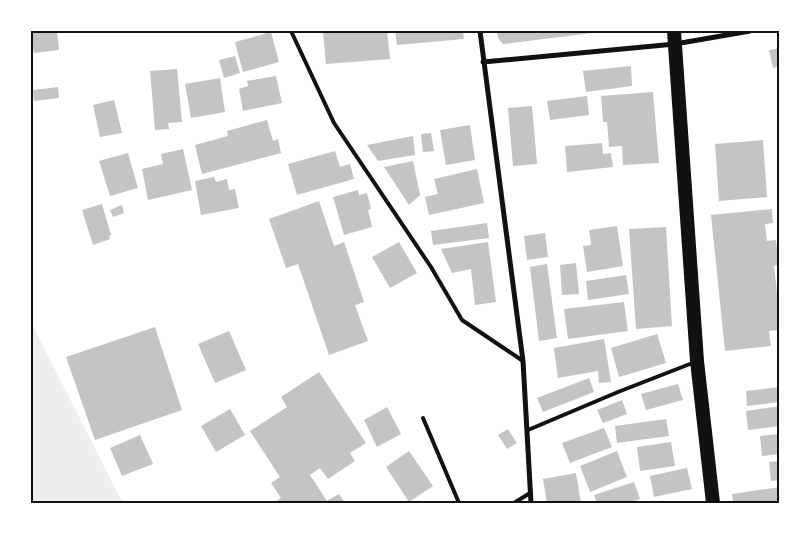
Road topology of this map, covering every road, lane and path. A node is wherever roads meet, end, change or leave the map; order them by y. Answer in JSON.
{"nodes":[{"id":1,"x":291,"y":31,"type":"edge"},
{"id":2,"x":480,"y":31,"type":"edge"},
{"id":3,"x":750,"y":31,"type":"edge"},
{"id":4,"x":674,"y":37,"type":"edge"},
{"id":5,"x":483,"y":62,"type":"junction"},
{"id":6,"x":523,"y":360,"type":"junction"},
{"id":7,"x":697,"y":361,"type":"junction"},
{"id":8,"x":423,"y":418,"type":"dead end"},
{"id":9,"x":528,"y":430,"type":"junction"},
{"id":10,"x":530,"y":493,"type":"junction"},
{"id":11,"x":459,"y":503,"type":"edge"},
{"id":12,"x":514,"y":503,"type":"edge"},
{"id":13,"x":531,"y":503,"type":"edge"},
{"id":14,"x":713,"y":503,"type":"edge"}],
"edges":[{"from":1,"to":6,"type":"lane"},
{"from":2,"to":5,"type":"street"},
{"from":3,"to":4,"type":"street"},
{"from":4,"to":5,"type":"street"},
{"from":4,"to":7,"type":"highway"},
{"from":5,"to":6,"type":"street"},
{"from":6,"to":9,"type":"street"},
{"from":7,"to":9,"type":"lane"},
{"from":7,"to":14,"type":"highway"},
{"from":8,"to":11,"type":"lane"},
{"from":9,"to":10,"type":"street"},
{"from":10,"to":12,"type":"lane"},
{"from":10,"to":13,"type":"street"}]}
